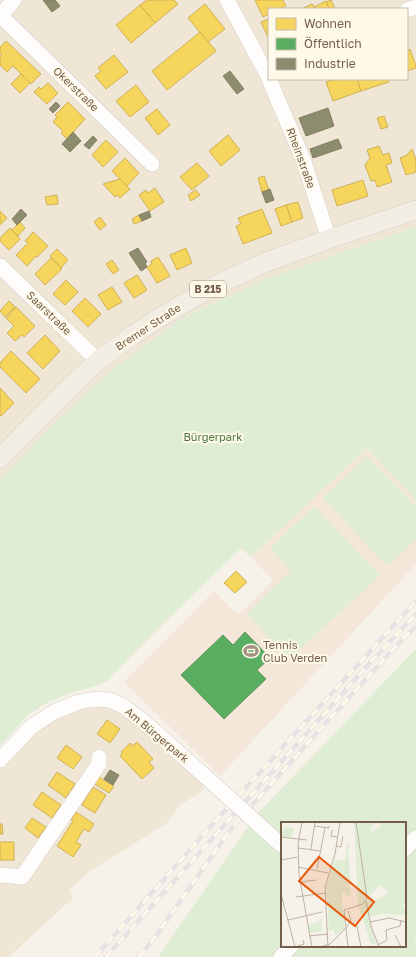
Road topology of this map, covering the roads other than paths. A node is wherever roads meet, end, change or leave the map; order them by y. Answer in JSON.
{"nodes":[{"id":1,"x":14,"y":0,"type":"edge"},
{"id":2,"x":227,"y":0,"type":"edge"},
{"id":3,"x":0,"y":16,"type":"edge"},
{"id":4,"x":268,"y":75,"type":"edge"},
{"id":5,"x":271,"y":80,"type":"edge"},
{"id":6,"x":152,"y":164,"type":"dead end"},
{"id":7,"x":416,"y":210,"type":"edge"},
{"id":8,"x":329,"y":239,"type":"junction"},
{"id":9,"x":0,"y":266,"type":"edge"},
{"id":10,"x":98,"y":361,"type":"junction"},
{"id":11,"x":0,"y":458,"type":"edge"},
{"id":12,"x":99,"y":757,"type":"dead end"},
{"id":13,"x":0,"y":760,"type":"edge"},
{"id":14,"x":416,"y":838,"type":"edge"},
{"id":15,"x":281,"y":844,"type":"edge"},
{"id":16,"x":406,"y":848,"type":"edge"},
{"id":17,"x":0,"y":875,"type":"edge"},
{"id":18,"x":290,"y":947,"type":"edge"},
{"id":19,"x":281,"y":957,"type":"edge"}],
"edges":[{"from":1,"to":3,"type":"street"},
{"from":2,"to":4,"type":"street","name":"Rheinstraße"},
{"from":3,"to":6,"type":"street","name":"Okerstraße"},
{"from":5,"to":8,"type":"street","name":"Rheinstraße"},
{"from":7,"to":8,"type":"main road","name":"Bremer Straße","number":"B 215"},
{"from":8,"to":10,"type":"main road","name":"Bremer Straße","number":"B 215"},
{"from":9,"to":10,"type":"street","name":"Saarstraße"},
{"from":10,"to":11,"type":"main road","name":"Bremer Straße","number":"B 215"},
{"from":12,"to":17,"type":"street"},
{"from":13,"to":15,"type":"street","name":"Am Bürgerpark","bridge":true},
{"from":14,"to":16,"type":"street"},
{"from":18,"to":19,"type":"street"}]}
